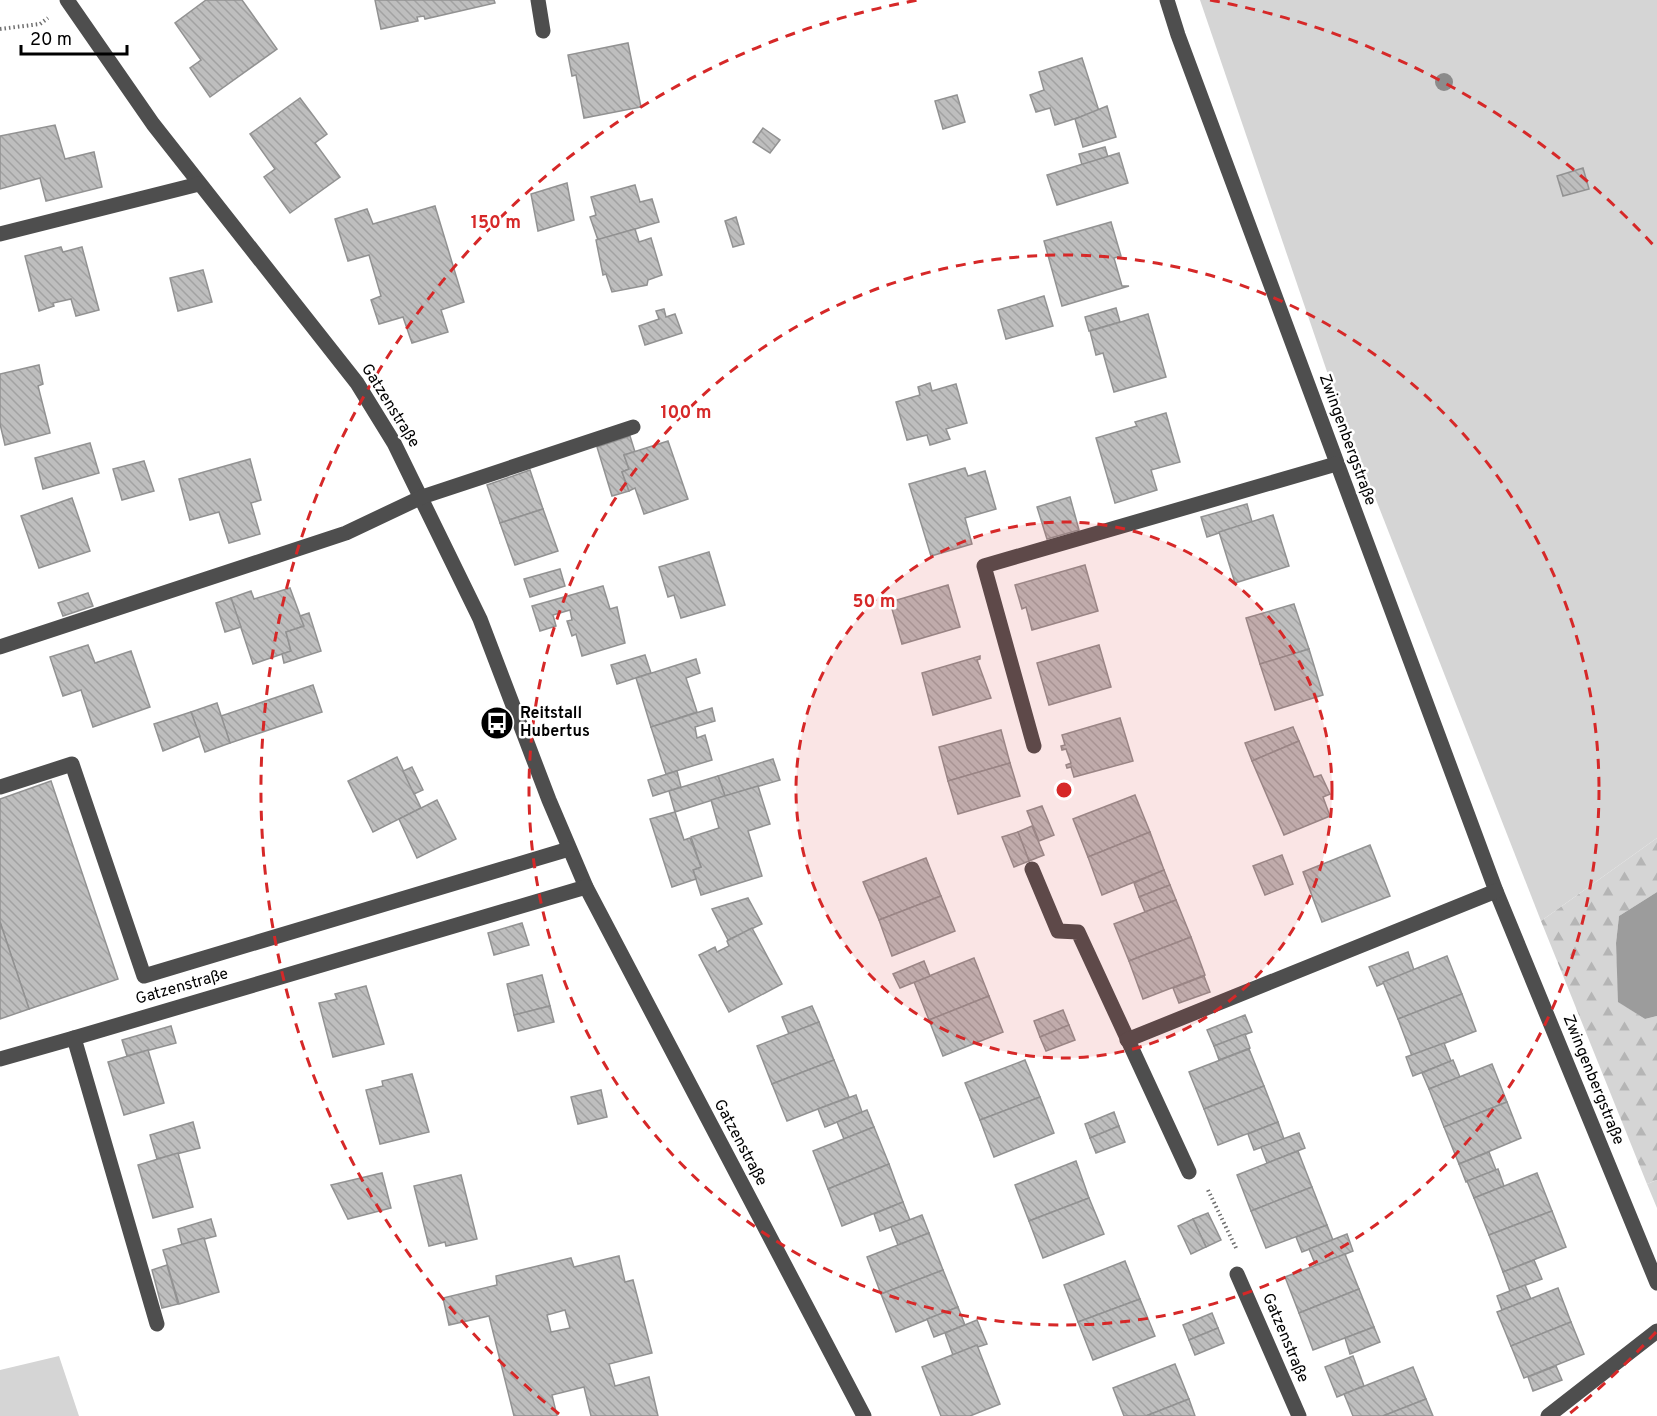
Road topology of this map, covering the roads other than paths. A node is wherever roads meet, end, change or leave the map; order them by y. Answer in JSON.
{"nodes":[{"id":1,"x":537,"y":0,"type":"edge"},
{"id":2,"x":1167,"y":0,"type":"edge"},
{"id":3,"x":70,"y":1,"type":"edge"},
{"id":4,"x":543,"y":31,"type":"dead end"},
{"id":5,"x":199,"y":184,"type":"junction"},
{"id":6,"x":0,"y":234,"type":"edge"},
{"id":7,"x":633,"y":427,"type":"dead end"},
{"id":8,"x":1336,"y":464,"type":"junction"},
{"id":9,"x":422,"y":497,"type":"junction"},
{"id":10,"x":0,"y":647,"type":"edge"},
{"id":11,"x":1034,"y":746,"type":"dead end"},
{"id":12,"x":0,"y":787,"type":"edge"},
{"id":13,"x":569,"y":849,"type":"junction"},
{"id":14,"x":1032,"y":869,"type":"dead end"},
{"id":15,"x":586,"y":887,"type":"junction"},
{"id":16,"x":1496,"y":891,"type":"junction"},
{"id":17,"x":74,"y":1038,"type":"junction"},
{"id":18,"x":1127,"y":1040,"type":"junction"},
{"id":19,"x":0,"y":1059,"type":"edge"},
{"id":20,"x":1189,"y":1172,"type":"road end"},
{"id":21,"x":1237,"y":1274,"type":"road end"},
{"id":22,"x":1657,"y":1283,"type":"edge"},
{"id":23,"x":157,"y":1324,"type":"dead end"},
{"id":24,"x":1657,"y":1330,"type":"edge"},
{"id":25,"x":864,"y":1416,"type":"edge"},
{"id":26,"x":1299,"y":1416,"type":"edge"},
{"id":27,"x":1548,"y":1416,"type":"edge"}],
"edges":[{"from":1,"to":4,"type":"street"},
{"from":2,"to":8,"type":"street","name":"Zwingenbergstraße"},
{"from":3,"to":5,"type":"street","name":"Gatzenstraße"},
{"from":5,"to":6,"type":"street"},
{"from":5,"to":9,"type":"street","name":"Gatzenstraße"},
{"from":7,"to":9,"type":"street"},
{"from":8,"to":11,"type":"street"},
{"from":8,"to":16,"type":"street","name":"Zwingenbergstraße"},
{"from":9,"to":10,"type":"street"},
{"from":9,"to":13,"type":"street","name":"Gatzenstraße"},
{"from":12,"to":13,"type":"street"},
{"from":13,"to":15,"type":"street","name":"Gatzenstraße"},
{"from":14,"to":18,"type":"street"},
{"from":15,"to":17,"type":"street","name":"Gatzenstraße"},
{"from":15,"to":25,"type":"street","name":"Gatzenstraße"},
{"from":16,"to":18,"type":"street"},
{"from":16,"to":22,"type":"street","name":"Zwingenbergstraße"},
{"from":17,"to":19,"type":"street","name":"Gatzenstraße"},
{"from":17,"to":23,"type":"street"},
{"from":18,"to":20,"type":"street"},
{"from":21,"to":26,"type":"street","name":"Gatzenstraße"},
{"from":24,"to":27,"type":"street"}]}
